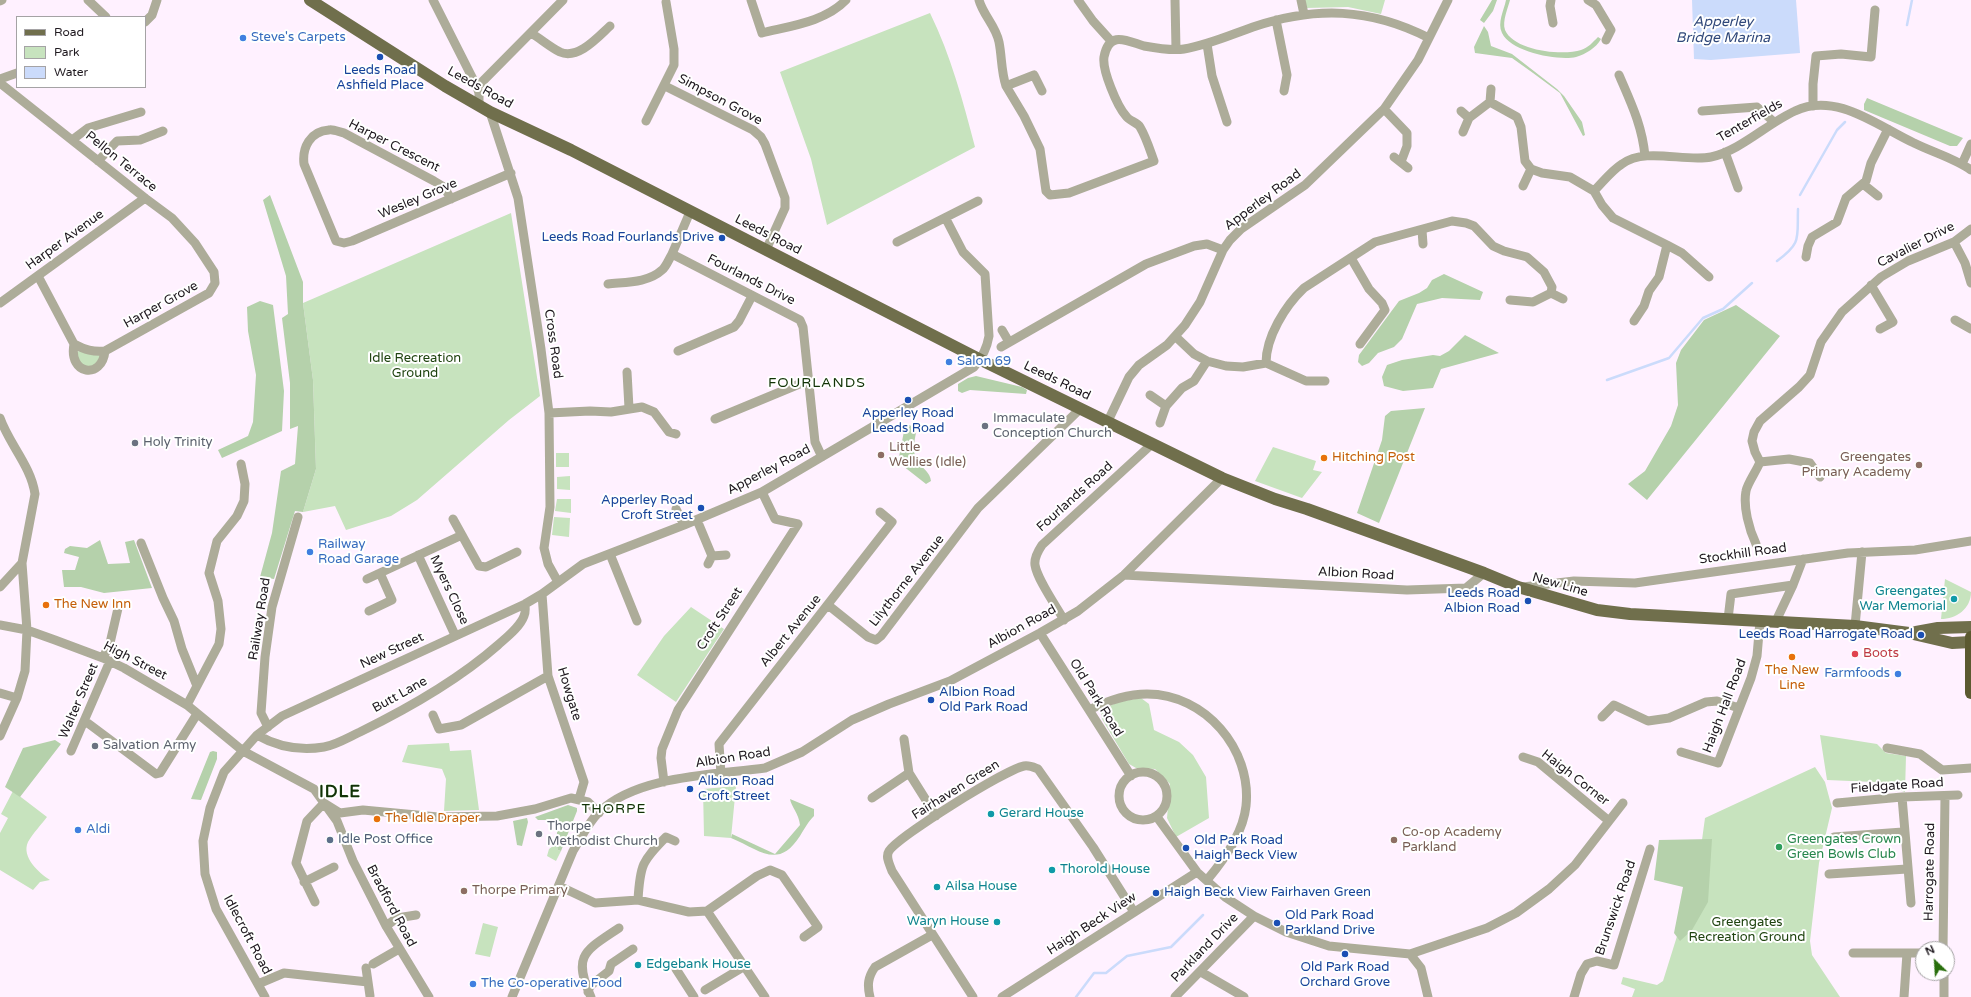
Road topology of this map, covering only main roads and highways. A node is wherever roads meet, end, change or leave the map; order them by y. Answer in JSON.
{"nodes":[{"id":1,"x":310,"y":0,"type":"edge"},
{"id":2,"x":1222,"y":478,"type":"joint"},
{"id":3,"x":1971,"y":627,"type":"edge"},
{"id":4,"x":1909,"y":633,"type":"junction"},
{"id":5,"x":1971,"y":640,"type":"edge"},
{"id":6,"x":1971,"y":694,"type":"edge"}],
"edges":[{"from":1,"to":2,"type":"main road","name":"Leeds Road"},
{"from":2,"to":4,"type":"main road","name":"New Line"},
{"from":3,"to":4,"type":"main road","name":"New Line"},
{"from":4,"to":5,"type":"main road","name":"New Line"},
{"from":5,"to":6,"type":"highway"}]}
